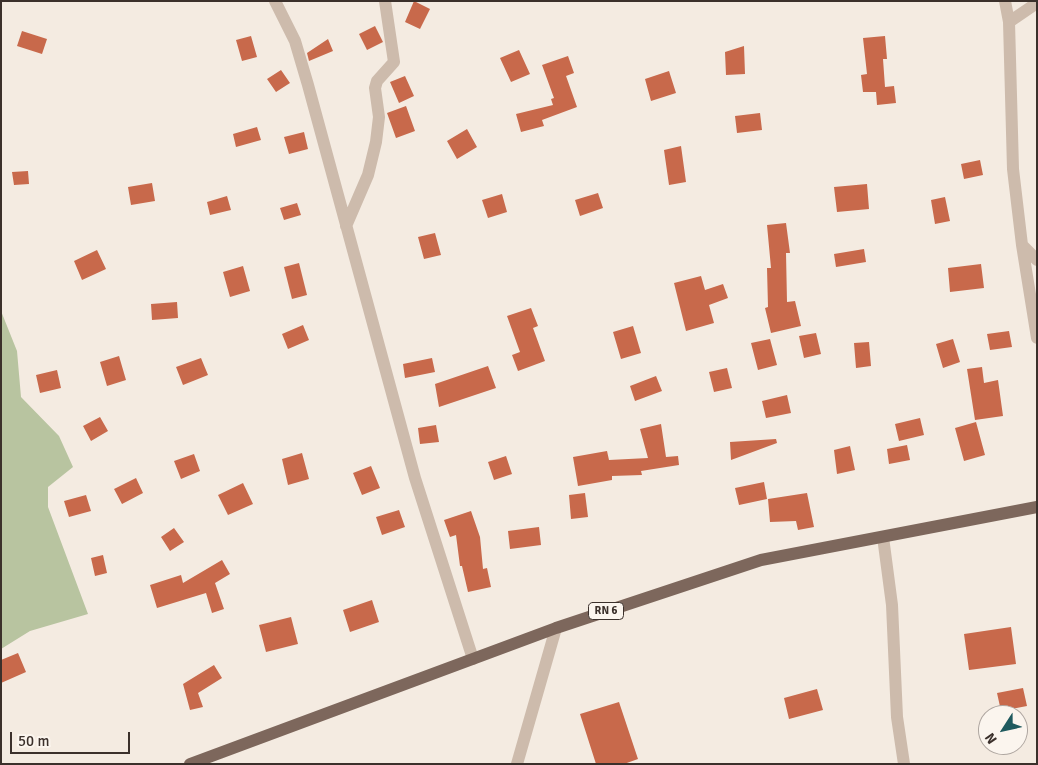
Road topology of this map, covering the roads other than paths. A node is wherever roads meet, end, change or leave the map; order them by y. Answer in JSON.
{"nodes":[{"id":1,"x":275,"y":1,"type":"edge"},
{"id":2,"x":385,"y":1,"type":"edge"},
{"id":3,"x":1004,"y":1,"type":"edge"},
{"id":4,"x":1037,"y":3,"type":"edge"},
{"id":5,"x":1009,"y":22,"type":"junction"},
{"id":6,"x":346,"y":226,"type":"junction"},
{"id":7,"x":1022,"y":245,"type":"junction"},
{"id":8,"x":1037,"y":260,"type":"edge"},
{"id":9,"x":1037,"y":338,"type":"edge"},
{"id":10,"x":1037,"y":507,"type":"edge"},
{"id":11,"x":883,"y":537,"type":"junction"},
{"id":12,"x":556,"y":628,"type":"junction"},
{"id":13,"x":473,"y":659,"type":"junction"},
{"id":14,"x":190,"y":764,"type":"edge"},
{"id":15,"x":517,"y":764,"type":"edge"},
{"id":16,"x":904,"y":764,"type":"edge"}],
"edges":[{"from":1,"to":6,"type":"street"},
{"from":2,"to":6,"type":"street"},
{"from":3,"to":5,"type":"street"},
{"from":4,"to":5,"type":"street"},
{"from":5,"to":7,"type":"street"},
{"from":6,"to":13,"type":"street"},
{"from":7,"to":8,"type":"street"},
{"from":7,"to":9,"type":"street"},
{"from":10,"to":11,"type":"main road","number":"RN 6"},
{"from":11,"to":12,"type":"main road","number":"RN 6"},
{"from":11,"to":16,"type":"street"},
{"from":12,"to":13,"type":"main road","number":"RN 6"},
{"from":12,"to":15,"type":"street"},
{"from":13,"to":14,"type":"main road","number":"RN 6"}]}
